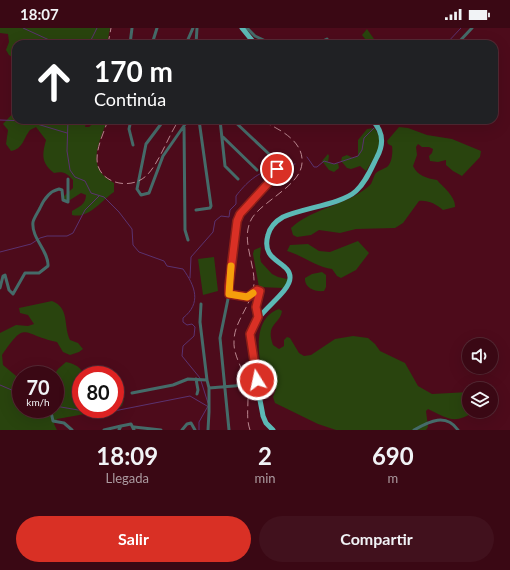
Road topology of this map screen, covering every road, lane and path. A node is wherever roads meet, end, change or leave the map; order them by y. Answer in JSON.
{"nodes":[{"id":1,"x":132,"y":28,"type":"edge"},
{"id":2,"x":157,"y":28,"type":"edge"},
{"id":3,"x":193,"y":28,"type":"edge"},
{"id":4,"x":197,"y":28,"type":"edge"},
{"id":5,"x":472,"y":28,"type":"edge"},
{"id":6,"x":242,"y":29,"type":"edge"},
{"id":7,"x":130,"y":40,"type":"edge"},
{"id":8,"x":153,"y":40,"type":"edge"},
{"id":9,"x":188,"y":40,"type":"edge"},
{"id":10,"x":196,"y":40,"type":"edge"},
{"id":11,"x":252,"y":40,"type":"edge"},
{"id":12,"x":264,"y":40,"type":"edge"},
{"id":13,"x":461,"y":40,"type":"edge"},
{"id":14,"x":131,"y":124,"type":"edge"},
{"id":15,"x":161,"y":124,"type":"edge"},
{"id":16,"x":184,"y":124,"type":"joint"},
{"id":17,"x":200,"y":124,"type":"edge"},
{"id":18,"x":220,"y":124,"type":"edge"},
{"id":19,"x":237,"y":124,"type":"edge"},
{"id":20,"x":378,"y":126,"type":"edge"},
{"id":21,"x":222,"y":137,"type":"junction"},
{"id":22,"x":133,"y":145,"type":"dead end"},
{"id":23,"x":257,"y":170,"type":"dead end"},
{"id":24,"x":68,"y":179,"type":"dead end"},
{"id":25,"x":238,"y":179,"type":"dead end"},
{"id":26,"x":196,"y":210,"type":"dead end"},
{"id":27,"x":188,"y":240,"type":"dead end"},
{"id":28,"x":0,"y":288,"type":"edge"},
{"id":29,"x":229,"y":294,"type":"junction"},
{"id":30,"x":201,"y":304,"type":"dead end"},
{"id":31,"x":258,"y":317,"type":"junction"},
{"id":32,"x":197,"y":379,"type":"junction"},
{"id":33,"x":206,"y":380,"type":"junction"},
{"id":34,"x":246,"y":385,"type":"dead end"},
{"id":35,"x":224,"y":386,"type":"junction"},
{"id":36,"x":209,"y":387,"type":"junction"},
{"id":37,"x":132,"y":393,"type":"dead end"},
{"id":38,"x":197,"y":394,"type":"dead end"},
{"id":39,"x":52,"y":418,"type":"edge"},
{"id":40,"x":121,"y":426,"type":"junction"},
{"id":41,"x":134,"y":428,"type":"edge"},
{"id":42,"x":153,"y":429,"type":"edge"},
{"id":43,"x":72,"y":430,"type":"edge"},
{"id":44,"x":104,"y":430,"type":"edge"},
{"id":45,"x":120,"y":430,"type":"edge"},
{"id":46,"x":161,"y":430,"type":"edge"},
{"id":47,"x":182,"y":430,"type":"edge"},
{"id":48,"x":195,"y":430,"type":"edge"},
{"id":49,"x":208,"y":430,"type":"edge"},
{"id":50,"x":228,"y":430,"type":"edge"},
{"id":51,"x":273,"y":430,"type":"edge"},
{"id":52,"x":414,"y":430,"type":"edge"},
{"id":53,"x":458,"y":430,"type":"edge"}],
"edges":[{"from":1,"to":7,"type":"street"},
{"from":2,"to":8,"type":"street"},
{"from":3,"to":9,"type":"street"},
{"from":4,"to":10,"type":"street"},
{"from":5,"to":13,"type":"street"},
{"from":6,"to":11,"type":"highway"},
{"from":6,"to":12,"type":"street"},
{"from":14,"to":22,"type":"street"},
{"from":15,"to":16,"type":"street"},
{"from":16,"to":27,"type":"street"},
{"from":17,"to":26,"type":"street"},
{"from":18,"to":21,"type":"street"},
{"from":19,"to":29,"type":"street"},
{"from":20,"to":31,"type":"highway"},
{"from":21,"to":23,"type":"street"},
{"from":21,"to":25,"type":"street"},
{"from":24,"to":28,"type":"street"},
{"from":29,"to":31,"type":"street"},
{"from":29,"to":35,"type":"street"},
{"from":30,"to":33,"type":"street"},
{"from":31,"to":51,"type":"highway"},
{"from":32,"to":33,"type":"street"},
{"from":32,"to":37,"type":"street"},
{"from":32,"to":38,"type":"street"},
{"from":33,"to":36,"type":"street"},
{"from":34,"to":35,"type":"street"},
{"from":35,"to":36,"type":"street"},
{"from":35,"to":50,"type":"street"},
{"from":36,"to":49,"type":"street"},
{"from":39,"to":43,"type":"street"},
{"from":40,"to":41,"type":"street"},
{"from":40,"to":44,"type":"street"},
{"from":40,"to":45,"type":"street"},
{"from":41,"to":42,"type":"street"},
{"from":42,"to":46,"type":"street"},
{"from":47,"to":48,"type":"street"},
{"from":52,"to":53,"type":"street"}]}
